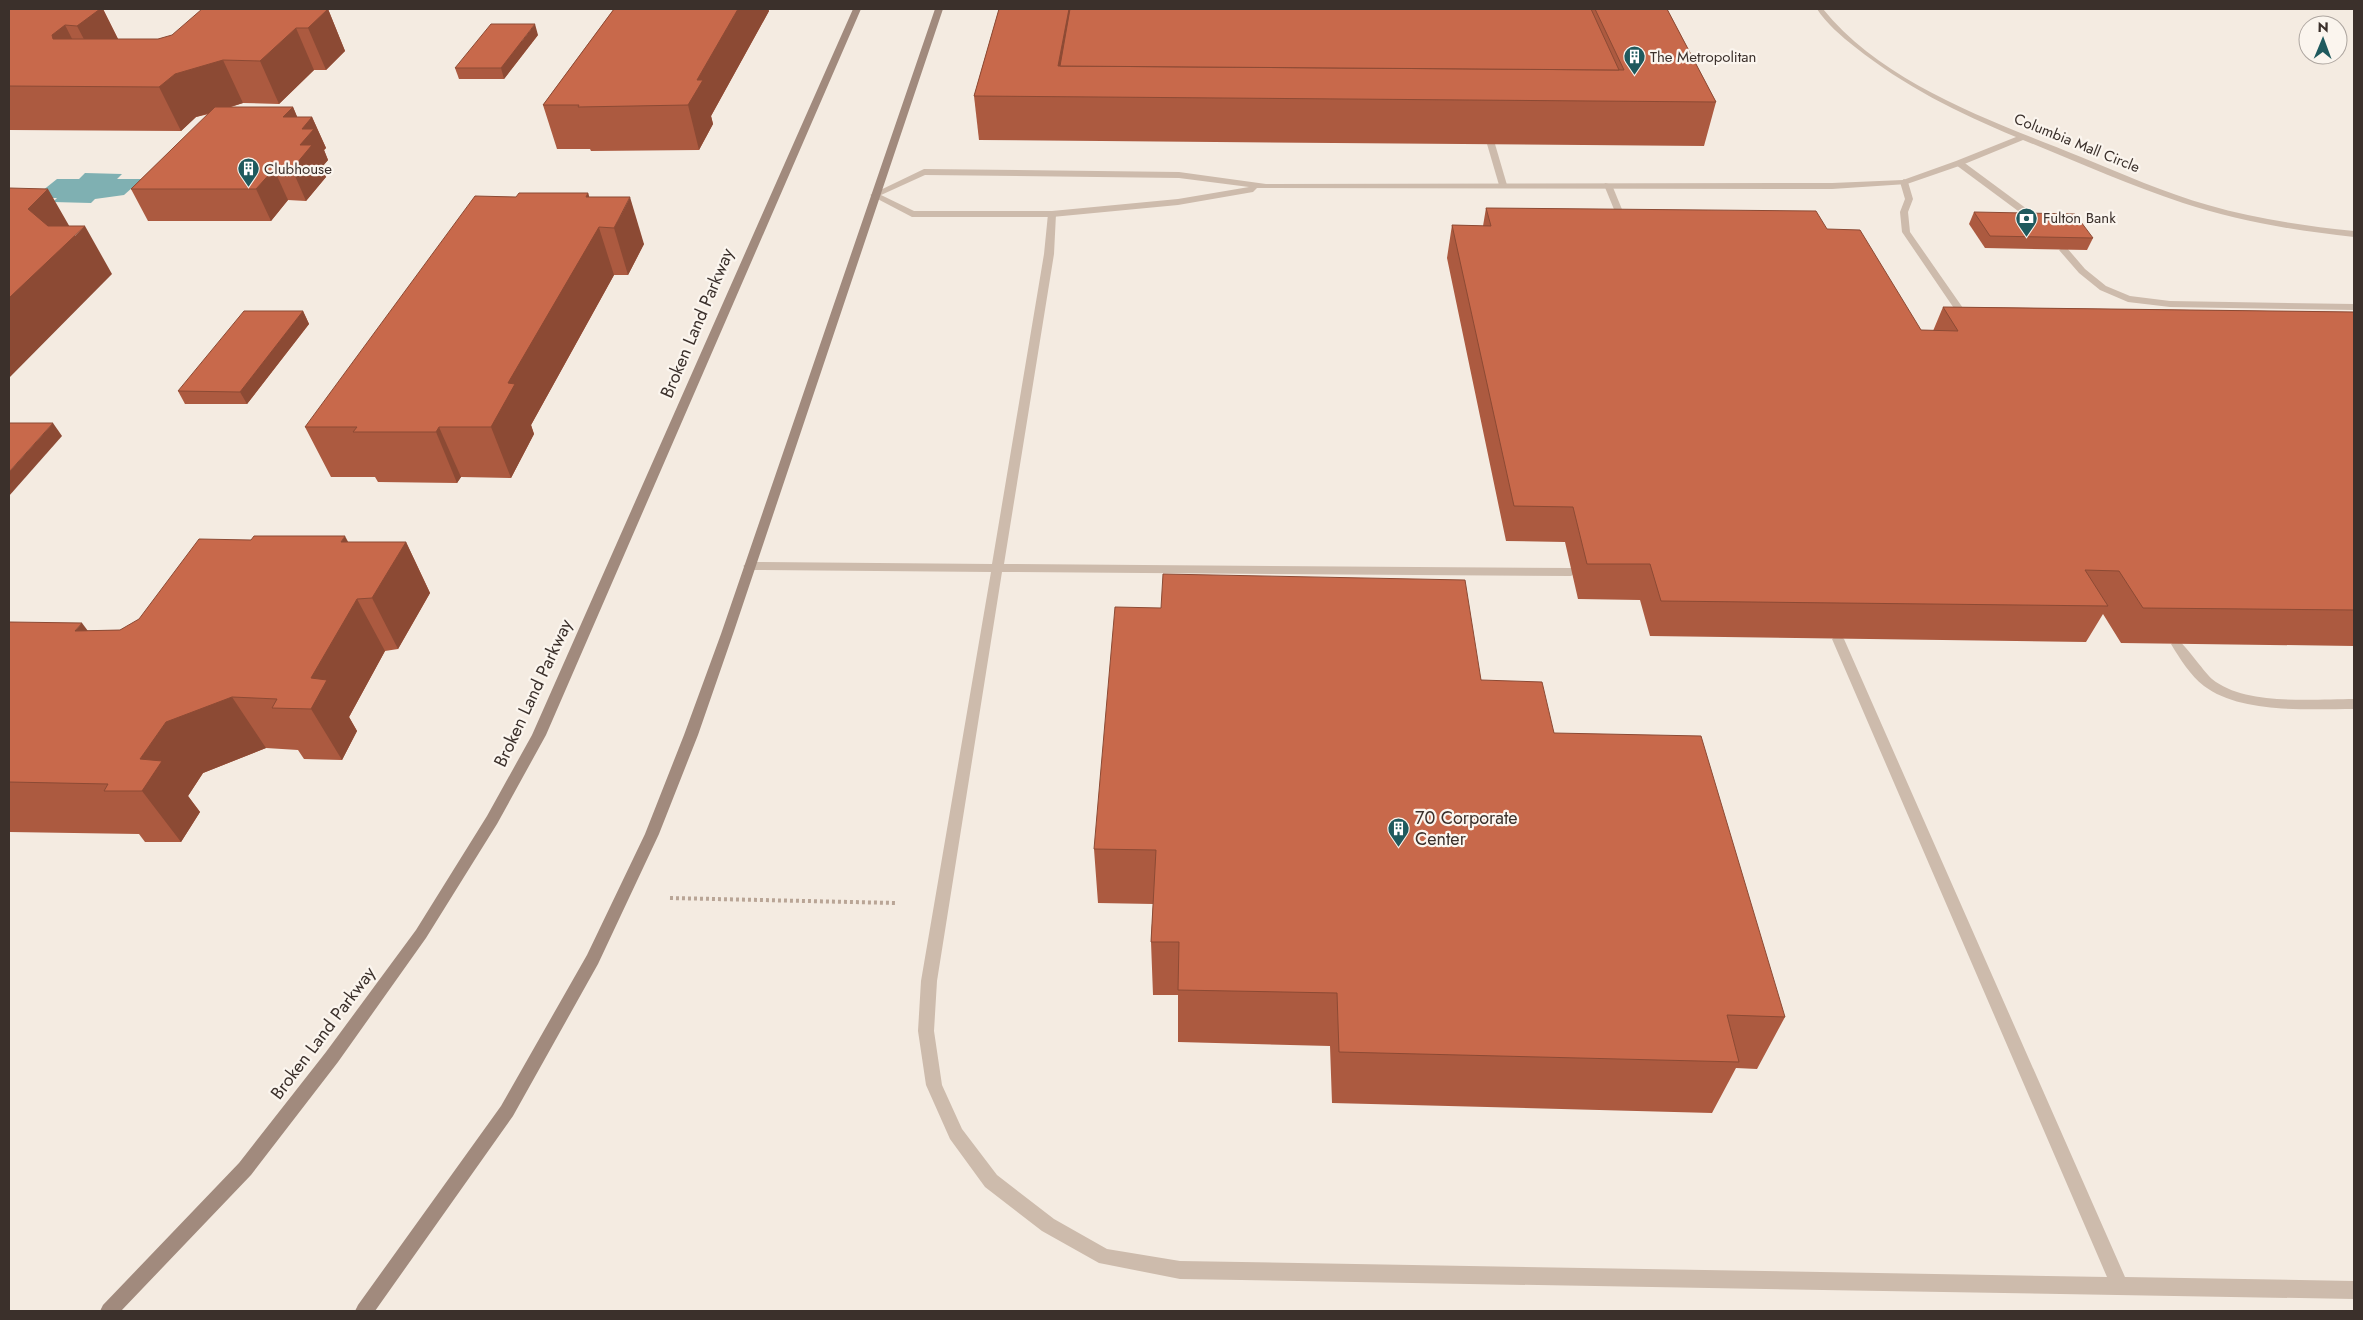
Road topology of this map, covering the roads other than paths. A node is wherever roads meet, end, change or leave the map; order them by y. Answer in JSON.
{"nodes":[{"id":1,"x":857,"y":9,"type":"edge"},
{"id":2,"x":939,"y":9,"type":"edge"},
{"id":3,"x":1820,"y":9,"type":"edge"},
{"id":4,"x":2023,"y":137,"type":"junction"},
{"id":5,"x":1491,"y":144,"type":"edge"},
{"id":6,"x":1959,"y":163,"type":"junction"},
{"id":7,"x":1904,"y":182,"type":"junction"},
{"id":8,"x":1503,"y":185,"type":"junction"},
{"id":9,"x":1608,"y":185,"type":"junction"},
{"id":10,"x":1266,"y":187,"type":"junction"},
{"id":11,"x":874,"y":195,"type":"junction"},
{"id":12,"x":1052,"y":214,"type":"junction"},
{"id":13,"x":2044,"y":226,"type":"edge"},
{"id":14,"x":1628,"y":229,"type":"edge"},
{"id":15,"x":2354,"y":234,"type":"edge"},
{"id":16,"x":2064,"y":250,"type":"edge"},
{"id":17,"x":2354,"y":306,"type":"edge"},
{"id":18,"x":1975,"y":333,"type":"edge"},
{"id":19,"x":749,"y":566,"type":"junction"},
{"id":20,"x":997,"y":568,"type":"junction"},
{"id":21,"x":1571,"y":572,"type":"dead end"},
{"id":22,"x":1838,"y":639,"type":"edge"},
{"id":23,"x":2177,"y":644,"type":"edge"},
{"id":24,"x":2354,"y":704,"type":"edge"},
{"id":25,"x":2120,"y":1286,"type":"junction"},
{"id":26,"x":2354,"y":1290,"type":"edge"},
{"id":27,"x":110,"y":1311,"type":"edge"},
{"id":28,"x":364,"y":1311,"type":"edge"}],
"edges":[{"from":1,"to":27,"type":"street","name":"Broken Land Parkway"},
{"from":2,"to":11,"type":"street"},
{"from":3,"to":4,"type":"street","name":"Columbia Mall Circle"},
{"from":4,"to":6,"type":"street"},
{"from":4,"to":15,"type":"street","name":"Columbia Mall Circle"},
{"from":5,"to":8,"type":"street"},
{"from":6,"to":7,"type":"street"},
{"from":6,"to":13,"type":"street"},
{"from":7,"to":9,"type":"street"},
{"from":7,"to":18,"type":"street"},
{"from":8,"to":9,"type":"street"},
{"from":8,"to":10,"type":"street"},
{"from":9,"to":14,"type":"street"},
{"from":10,"to":11,"type":"street"},
{"from":10,"to":12,"type":"street"},
{"from":11,"to":12,"type":"street"},
{"from":11,"to":19,"type":"street"},
{"from":12,"to":20,"type":"street"},
{"from":16,"to":17,"type":"street"},
{"from":19,"to":20,"type":"street"},
{"from":19,"to":28,"type":"street"},
{"from":20,"to":21,"type":"street"},
{"from":20,"to":25,"type":"street"},
{"from":22,"to":25,"type":"street"},
{"from":23,"to":24,"type":"street"},
{"from":25,"to":26,"type":"street"}]}
